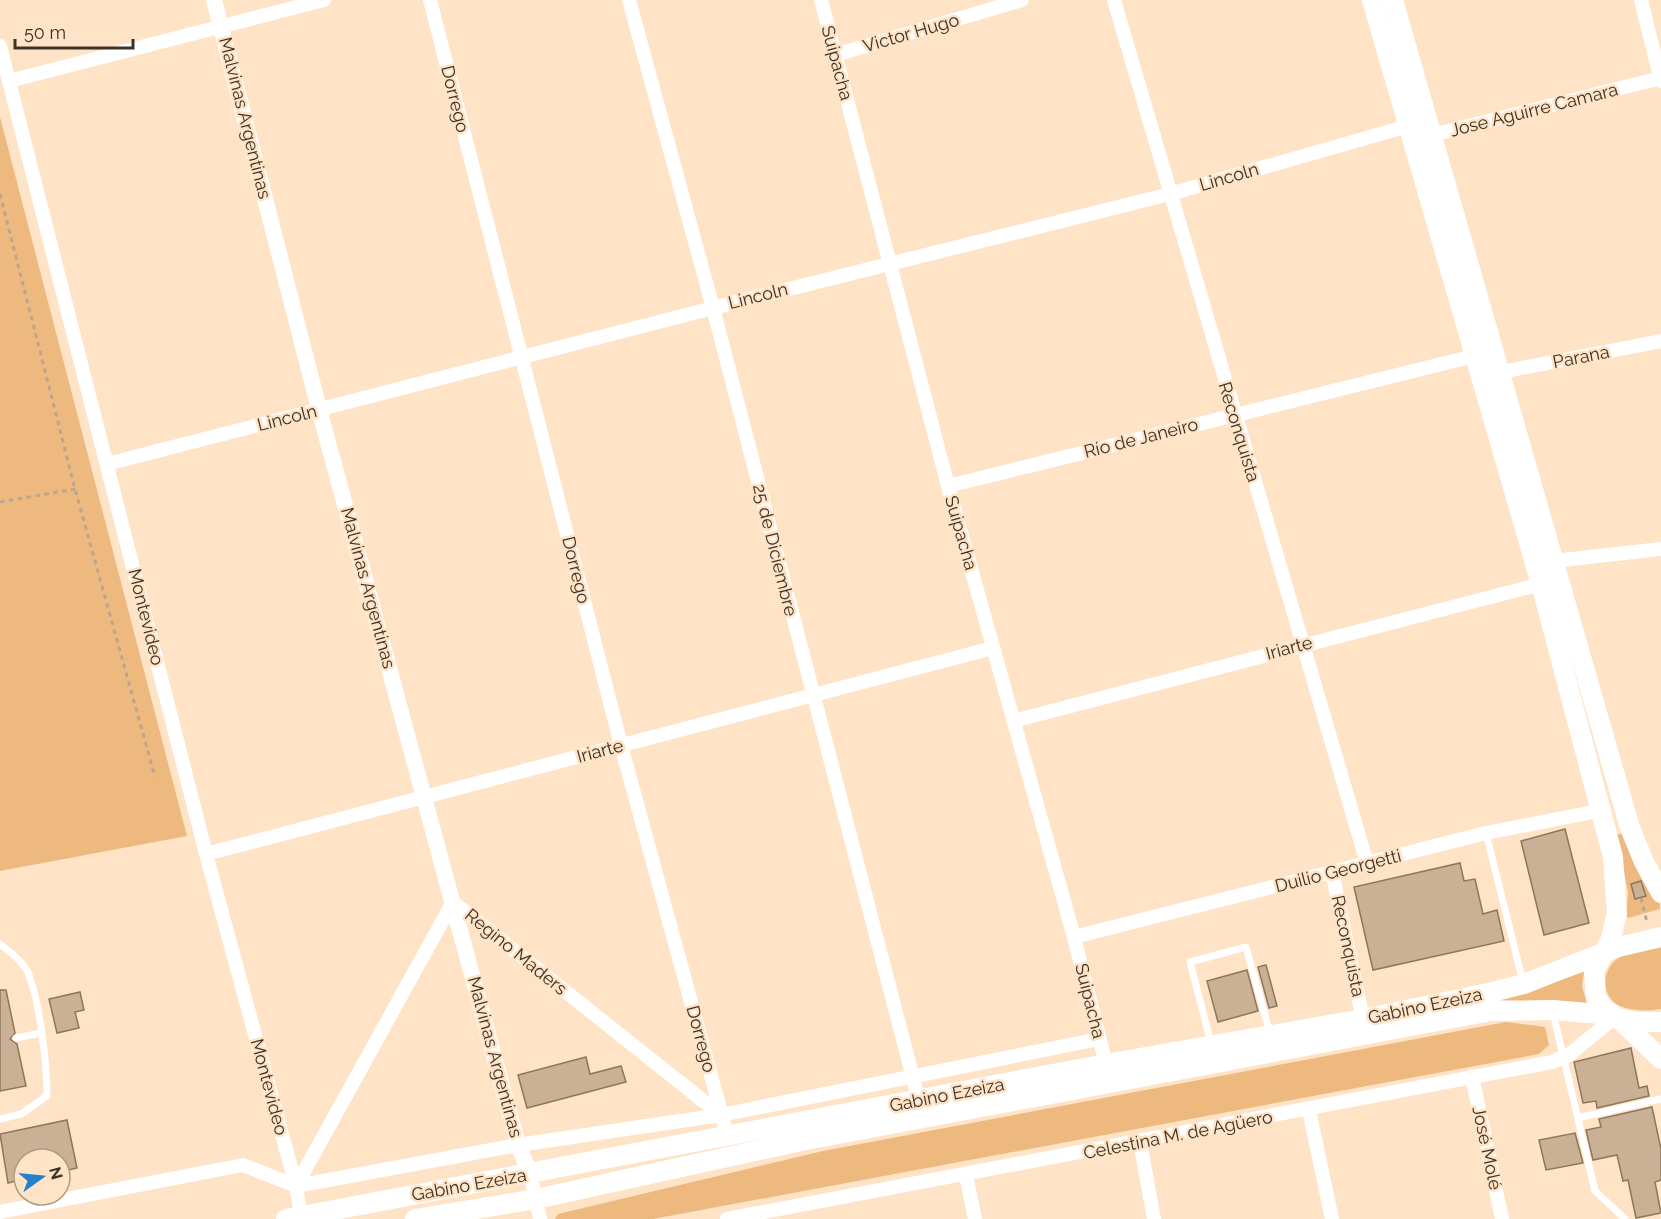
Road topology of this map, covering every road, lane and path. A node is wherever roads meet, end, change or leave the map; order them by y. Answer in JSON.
{"nodes":[{"id":1,"x":214,"y":0,"type":"edge"},
{"id":2,"x":324,"y":0,"type":"edge"},
{"id":3,"x":430,"y":0,"type":"edge"},
{"id":4,"x":629,"y":0,"type":"edge"},
{"id":5,"x":820,"y":0,"type":"edge"},
{"id":6,"x":1022,"y":0,"type":"edge"},
{"id":7,"x":1114,"y":0,"type":"edge"},
{"id":8,"x":1372,"y":0,"type":"edge"},
{"id":9,"x":1393,"y":0,"type":"edge"},
{"id":10,"x":1641,"y":0,"type":"edge"},
{"id":11,"x":221,"y":26,"type":"junction"},
{"id":12,"x":0,"y":46,"type":"edge"},
{"id":13,"x":835,"y":55,"type":"junction"},
{"id":14,"x":1661,"y":79,"type":"edge"},
{"id":15,"x":9,"y":81,"type":"junction"},
{"id":16,"x":1408,"y":126,"type":"junction"},
{"id":17,"x":1432,"y":135,"type":"junction"},
{"id":18,"x":0,"y":194,"type":"edge"},
{"id":19,"x":1170,"y":194,"type":"junction"},
{"id":20,"x":890,"y":264,"type":"junction"},
{"id":21,"x":713,"y":308,"type":"junction"},
{"id":22,"x":1661,"y":341,"type":"edge"},
{"id":23,"x":521,"y":357,"type":"junction"},
{"id":24,"x":1474,"y":357,"type":"junction"},
{"id":25,"x":1502,"y":372,"type":"junction"},
{"id":26,"x":319,"y":410,"type":"junction"},
{"id":27,"x":1234,"y":414,"type":"junction"},
{"id":28,"x":107,"y":464,"type":"junction"},
{"id":29,"x":948,"y":486,"type":"junction"},
{"id":30,"x":75,"y":489,"type":"junction"},
{"id":31,"x":0,"y":502,"type":"edge"},
{"id":32,"x":1661,"y":549,"type":"edge"},
{"id":33,"x":1554,"y":561,"type":"junction"},
{"id":34,"x":1541,"y":584,"type":"junction"},
{"id":35,"x":1303,"y":644,"type":"junction"},
{"id":36,"x":993,"y":648,"type":"junction"},
{"id":37,"x":812,"y":696,"type":"junction"},
{"id":38,"x":1014,"y":721,"type":"junction"},
{"id":39,"x":621,"y":745,"type":"junction"},
{"id":40,"x":155,"y":777,"type":"dead end"},
{"id":41,"x":424,"y":797,"type":"junction"},
{"id":42,"x":1603,"y":810,"type":"junction"},
{"id":43,"x":1486,"y":833,"type":"junction"},
{"id":44,"x":206,"y":854,"type":"junction"},
{"id":45,"x":1367,"y":863,"type":"junction"},
{"id":46,"x":1332,"y":872,"type":"junction"},
{"id":47,"x":1661,"y":892,"type":"edge"},
{"id":48,"x":1641,"y":898,"type":"dead end"},
{"id":49,"x":453,"y":902,"type":"junction"},
{"id":50,"x":1074,"y":937,"type":"junction"},
{"id":51,"x":1656,"y":938,"type":"edge"},
{"id":52,"x":0,"y":944,"type":"edge"},
{"id":53,"x":1602,"y":953,"type":"junction"},
{"id":54,"x":1524,"y":984,"type":"junction"},
{"id":55,"x":1552,"y":1010,"type":"junction"},
{"id":56,"x":1615,"y":1017,"type":"junction"},
{"id":57,"x":1363,"y":1019,"type":"junction"},
{"id":58,"x":1661,"y":1022,"type":"edge"},
{"id":59,"x":41,"y":1033,"type":"junction"},
{"id":60,"x":1271,"y":1035,"type":"junction"},
{"id":61,"x":16,"y":1038,"type":"dead end"},
{"id":62,"x":1099,"y":1039,"type":"junction"},
{"id":63,"x":1212,"y":1046,"type":"junction"},
{"id":64,"x":1564,"y":1057,"type":"junction"},
{"id":65,"x":1661,"y":1059,"type":"edge"},
{"id":66,"x":1106,"y":1064,"type":"junction"},
{"id":67,"x":913,"y":1076,"type":"junction"},
{"id":68,"x":1472,"y":1076,"type":"junction"},
{"id":69,"x":1661,"y":1099,"type":"edge"},
{"id":70,"x":919,"y":1101,"type":"junction"},
{"id":71,"x":1309,"y":1110,"type":"junction"},
{"id":72,"x":721,"y":1115,"type":"junction"},
{"id":73,"x":1578,"y":1118,"type":"junction"},
{"id":74,"x":0,"y":1119,"type":"edge"},
{"id":75,"x":728,"y":1137,"type":"junction"},
{"id":76,"x":1140,"y":1142,"type":"junction"},
{"id":77,"x":518,"y":1145,"type":"junction"},
{"id":78,"x":530,"y":1173,"type":"junction"},
{"id":79,"x":966,"y":1175,"type":"junction"},
{"id":80,"x":296,"y":1186,"type":"junction"},
{"id":81,"x":536,"y":1199,"type":"junction"},
{"id":82,"x":0,"y":1212,"type":"edge"},
{"id":83,"x":770,"y":1215,"type":"edge"},
{"id":84,"x":293,"y":1218,"type":"edge"},
{"id":85,"x":415,"y":1219,"type":"edge"},
{"id":86,"x":540,"y":1219,"type":"edge"},
{"id":87,"x":727,"y":1219,"type":"edge"},
{"id":88,"x":975,"y":1219,"type":"edge"},
{"id":89,"x":1154,"y":1219,"type":"edge"},
{"id":90,"x":1332,"y":1219,"type":"edge"},
{"id":91,"x":1503,"y":1219,"type":"edge"},
{"id":92,"x":1625,"y":1219,"type":"edge"}],
"edges":[{"from":1,"to":11,"type":"street","name":"Malvinas Argentinas"},
{"from":2,"to":11,"type":"street"},
{"from":3,"to":23,"type":"street","name":"Dorrego"},
{"from":4,"to":21,"type":"street","name":"25 de Diciembre"},
{"from":5,"to":13,"type":"street","name":"Suipacha"},
{"from":6,"to":13,"type":"street","name":"Victor Hugo"},
{"from":7,"to":19,"type":"street","name":"Reconquista"},
{"from":8,"to":16,"type":"main road"},
{"from":9,"to":17,"type":"main road"},
{"from":10,"to":14,"type":"street"},
{"from":11,"to":15,"type":"street"},
{"from":11,"to":26,"type":"street","name":"Malvinas Argentinas"},
{"from":12,"to":15,"type":"street","name":"Montevideo"},
{"from":13,"to":20,"type":"street","name":"Suipacha"},
{"from":14,"to":17,"type":"street","name":"Jose Aguirre Camara"},
{"from":15,"to":28,"type":"street","name":"Montevideo"},
{"from":16,"to":17,"type":"street","name":"Jose Aguirre Camara"},
{"from":16,"to":19,"type":"street","name":"Lincoln"},
{"from":16,"to":24,"type":"main road"},
{"from":17,"to":25,"type":"main road"},
{"from":18,"to":30,"type":"path"},
{"from":19,"to":20,"type":"street","name":"Lincoln"},
{"from":19,"to":27,"type":"street","name":"Reconquista"},
{"from":20,"to":21,"type":"street","name":"Lincoln"},
{"from":20,"to":29,"type":"street","name":"Suipacha"},
{"from":21,"to":23,"type":"street","name":"Lincoln"},
{"from":21,"to":37,"type":"street","name":"25 de Diciembre"},
{"from":22,"to":25,"type":"street","name":"Parana"},
{"from":23,"to":26,"type":"street","name":"Lincoln"},
{"from":23,"to":39,"type":"street","name":"Dorrego"},
{"from":24,"to":27,"type":"street","name":"Río de Janeiro"},
{"from":24,"to":34,"type":"main road"},
{"from":25,"to":33,"type":"main road"},
{"from":26,"to":28,"type":"street","name":"Lincoln"},
{"from":26,"to":41,"type":"street","name":"Malvinas Argentinas"},
{"from":27,"to":29,"type":"street","name":"Río de Janeiro"},
{"from":27,"to":35,"type":"street","name":"Reconquista"},
{"from":28,"to":44,"type":"street","name":"Montevideo"},
{"from":29,"to":36,"type":"street","name":"Suipacha"},
{"from":30,"to":31,"type":"path"},
{"from":30,"to":40,"type":"path"},
{"from":32,"to":33,"type":"street"},
{"from":33,"to":34,"type":"street"},
{"from":33,"to":47,"type":"main road"},
{"from":34,"to":35,"type":"street","name":"Iriarte"},
{"from":34,"to":42,"type":"main road"},
{"from":35,"to":38,"type":"street","name":"Iriarte"},
{"from":35,"to":45,"type":"street","name":"Reconquista"},
{"from":36,"to":37,"type":"street","name":"Iriarte"},
{"from":36,"to":38,"type":"street","name":"Suipacha"},
{"from":37,"to":39,"type":"street","name":"Iriarte"},
{"from":37,"to":67,"type":"street","name":"25 de Diciembre"},
{"from":38,"to":50,"type":"street","name":"Suipacha"},
{"from":39,"to":41,"type":"street","name":"Iriarte"},
{"from":39,"to":72,"type":"street","name":"Dorrego"},
{"from":41,"to":44,"type":"street","name":"Iriarte"},
{"from":41,"to":49,"type":"street","name":"Malvinas Argentinas"},
{"from":42,"to":43,"type":"street","name":"Duilio Georgetti"},
{"from":42,"to":53,"type":"main road"},
{"from":43,"to":45,"type":"street","name":"Duilio Georgetti"},
{"from":43,"to":54,"type":"lane"},
{"from":44,"to":80,"type":"street","name":"Montevideo"},
{"from":45,"to":46,"type":"street","name":"Duilio Georgetti"},
{"from":46,"to":50,"type":"street","name":"Duilio Georgetti"},
{"from":46,"to":57,"type":"street","name":"Reconquista"},
{"from":48,"to":51,"type":"path"},
{"from":49,"to":72,"type":"street","name":"Regino Maders"},
{"from":49,"to":77,"type":"street","name":"Malvinas Argentinas"},
{"from":49,"to":80,"type":"street","name":"Regino Maders"},
{"from":50,"to":62,"type":"street","name":"Suipacha"},
{"from":51,"to":53,"type":"main road","name":"Gabino Ezeiza"},
{"from":52,"to":59,"type":"lane"},
{"from":53,"to":54,"type":"main road","name":"Gabino Ezeiza"},
{"from":53,"to":56,"type":"main road"},
{"from":54,"to":57,"type":"main road","name":"Gabino Ezeiza"},
{"from":55,"to":56,"type":"main road","name":"Gabino Ezeiza"},
{"from":55,"to":64,"type":"lane"},
{"from":55,"to":81,"type":"main road","name":"Gabino Ezeiza"},
{"from":56,"to":58,"type":"main road","name":"Gabino Ezeiza"},
{"from":56,"to":64,"type":"street","name":"Celestina M. de Agüero"},
{"from":56,"to":65,"type":"main road"},
{"from":57,"to":60,"type":"main road","name":"Gabino Ezeiza"},
{"from":59,"to":61,"type":"lane"},
{"from":59,"to":74,"type":"lane"},
{"from":60,"to":63,"type":"main road","name":"Gabino Ezeiza"},
{"from":60,"to":63,"type":"lane"},
{"from":62,"to":66,"type":"street","name":"Suipacha"},
{"from":62,"to":67,"type":"street"},
{"from":63,"to":66,"type":"main road","name":"Gabino Ezeiza"},
{"from":64,"to":68,"type":"street","name":"Celestina M. de Agüero"},
{"from":64,"to":73,"type":"lane"},
{"from":66,"to":70,"type":"main road","name":"Gabino Ezeiza"},
{"from":67,"to":70,"type":"street","name":"25 de Diciembre"},
{"from":67,"to":72,"type":"street"},
{"from":68,"to":71,"type":"street","name":"Celestina M. de Agüero"},
{"from":68,"to":91,"type":"street","name":"José Molé"},
{"from":69,"to":73,"type":"lane"},
{"from":70,"to":75,"type":"main road","name":"Gabino Ezeiza"},
{"from":71,"to":76,"type":"street","name":"Celestina M. de Agüero"},
{"from":71,"to":90,"type":"street"},
{"from":72,"to":75,"type":"street","name":"Dorrego"},
{"from":72,"to":77,"type":"street"},
{"from":73,"to":92,"type":"lane"},
{"from":75,"to":78,"type":"main road","name":"Gabino Ezeiza"},
{"from":76,"to":79,"type":"street","name":"Celestina M. de Agüero"},
{"from":76,"to":89,"type":"street"},
{"from":77,"to":78,"type":"street","name":"Malvinas Argentinas"},
{"from":77,"to":80,"type":"street"},
{"from":78,"to":81,"type":"street"},
{"from":78,"to":84,"type":"main road","name":"Gabino Ezeiza"},
{"from":79,"to":83,"type":"street","name":"Celestina M. de Agüero"},
{"from":79,"to":88,"type":"street"},
{"from":80,"to":82,"type":"street"},
{"from":80,"to":84,"type":"street","name":"Montevideo"},
{"from":81,"to":85,"type":"main road","name":"Gabino Ezeiza"},
{"from":81,"to":86,"type":"street"},
{"from":83,"to":87,"type":"street","name":"Celestina M. de Agüero"}]}
